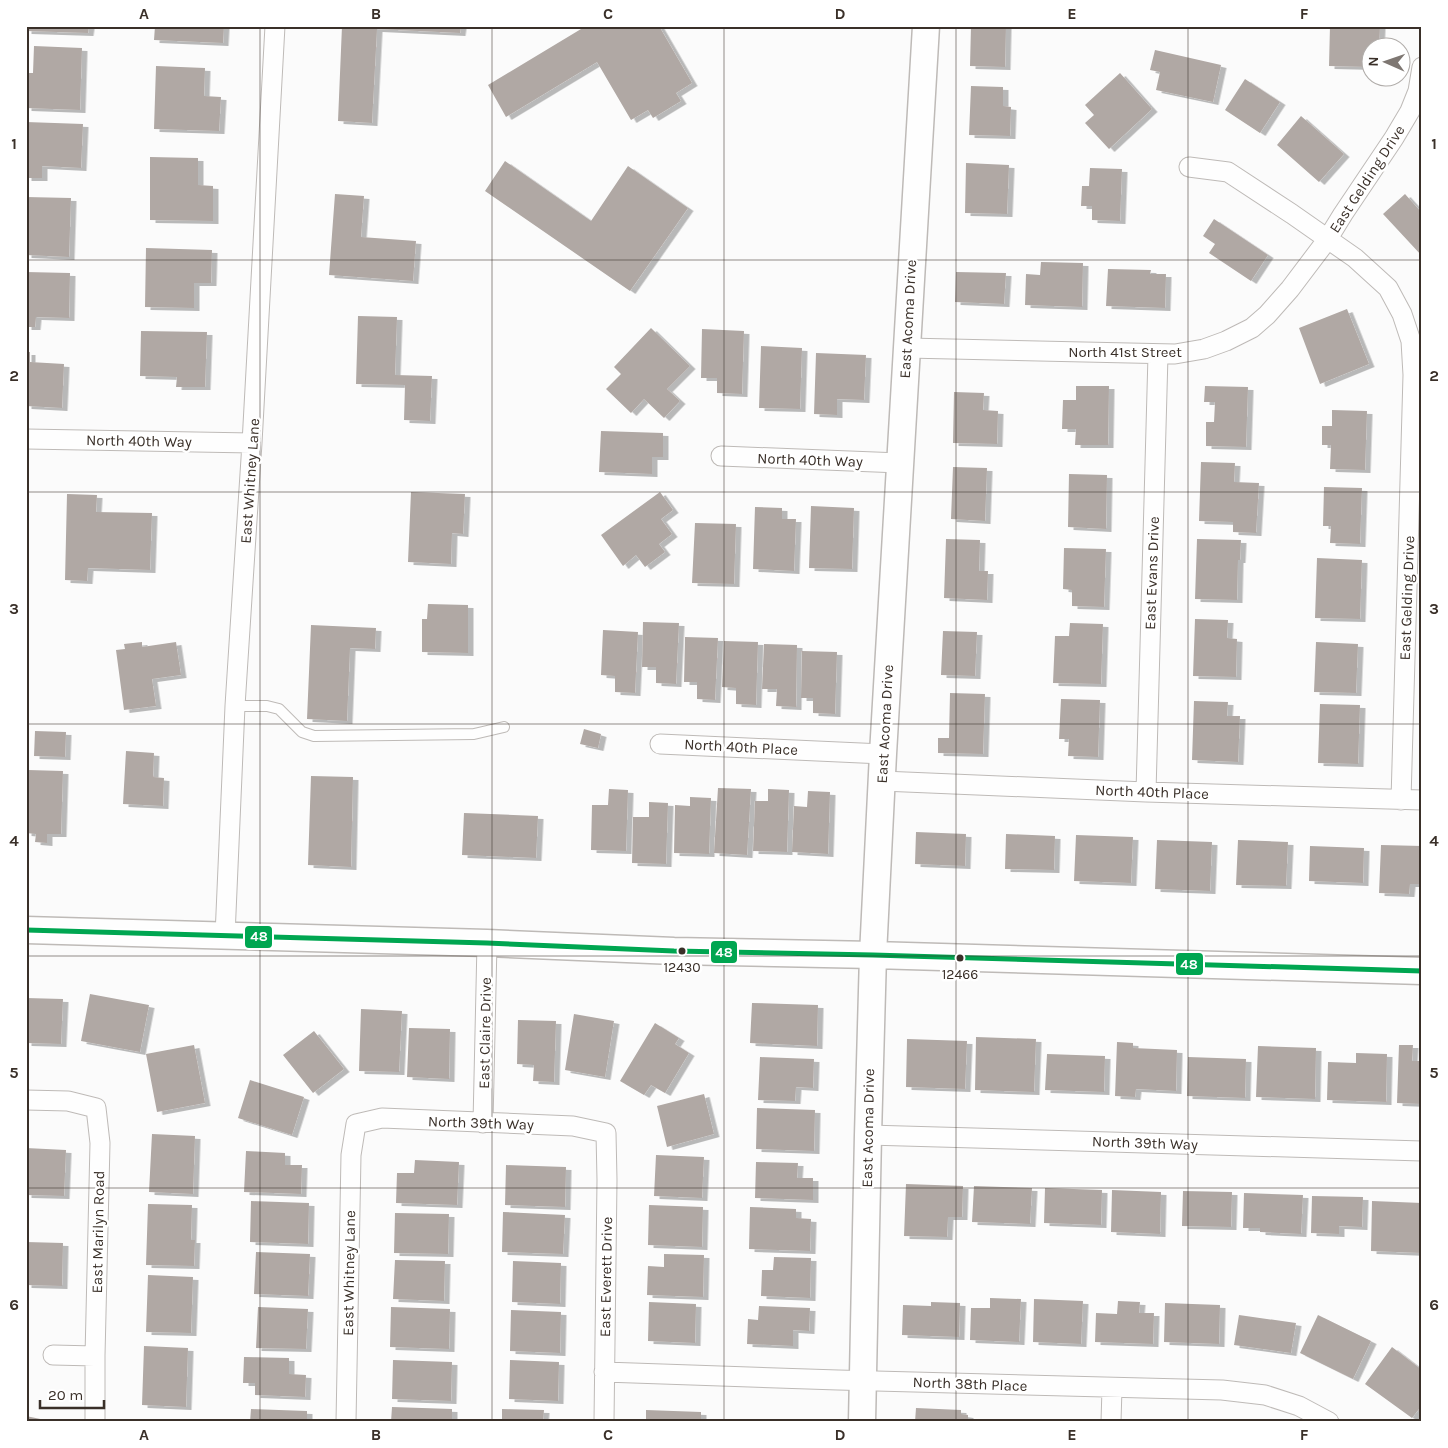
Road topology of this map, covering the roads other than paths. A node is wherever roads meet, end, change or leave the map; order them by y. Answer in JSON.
{"nodes":[{"id":1,"x":276,"y":26,"type":"edge"},
{"id":2,"x":926,"y":26,"type":"edge"},
{"id":3,"x":1422,"y":67,"type":"edge"},
{"id":4,"x":1189,"y":167,"type":"dead end"},
{"id":5,"x":1327,"y":240,"type":"junction"},
{"id":6,"x":907,"y":348,"type":"junction"},
{"id":7,"x":1158,"y":355,"type":"junction"},
{"id":8,"x":26,"y":439,"type":"edge"},
{"id":9,"x":252,"y":443,"type":"junction"},
{"id":10,"x":721,"y":456,"type":"dead end"},
{"id":11,"x":900,"y":463,"type":"junction"},
{"id":12,"x":235,"y":706,"type":"junction"},
{"id":13,"x":504,"y":727,"type":"dead end"},
{"id":14,"x":660,"y":744,"type":"dead end"},
{"id":15,"x":883,"y":754,"type":"junction"},
{"id":16,"x":882,"y":781,"type":"junction"},
{"id":17,"x":1146,"y":792,"type":"junction"},
{"id":18,"x":1401,"y":800,"type":"junction"},
{"id":19,"x":1422,"y":800,"type":"edge"},
{"id":20,"x":26,"y":930,"type":"edge"},
{"id":21,"x":225,"y":936,"type":"junction"},
{"id":22,"x":487,"y":943,"type":"junction"},
{"id":23,"x":873,"y":954,"type":"junction"},
{"id":24,"x":1422,"y":971,"type":"edge"},
{"id":25,"x":26,"y":1100,"type":"edge"},
{"id":26,"x":483,"y":1123,"type":"junction"},
{"id":27,"x":356,"y":1124,"type":"joint"},
{"id":28,"x":606,"y":1133,"type":"joint"},
{"id":29,"x":868,"y":1135,"type":"junction"},
{"id":30,"x":1422,"y":1151,"type":"edge"},
{"id":31,"x":53,"y":1356,"type":"dead end"},
{"id":32,"x":95,"y":1356,"type":"junction"},
{"id":33,"x":604,"y":1372,"type":"junction"},
{"id":34,"x":863,"y":1381,"type":"junction"},
{"id":35,"x":1112,"y":1388,"type":"junction"},
{"id":36,"x":95,"y":1422,"type":"edge"},
{"id":37,"x":346,"y":1422,"type":"edge"},
{"id":38,"x":604,"y":1422,"type":"edge"},
{"id":39,"x":862,"y":1422,"type":"edge"},
{"id":40,"x":1111,"y":1422,"type":"edge"},
{"id":41,"x":1329,"y":1422,"type":"edge"}],
"edges":[{"from":1,"to":9,"type":"street","name":"East Whitney Lane"},
{"from":2,"to":6,"type":"street","name":"East Acoma Drive"},
{"from":3,"to":5,"type":"street","name":"East Gelding Drive"},
{"from":4,"to":5,"type":"street"},
{"from":5,"to":7,"type":"street","name":"North 41st Street"},
{"from":5,"to":18,"type":"street","name":"East Gelding Drive"},
{"from":6,"to":7,"type":"street","name":"North 41st Street"},
{"from":6,"to":11,"type":"street","name":"East Acoma Drive"},
{"from":7,"to":17,"type":"street","name":"East Evans Drive"},
{"from":8,"to":9,"type":"street","name":"North 40th Way"},
{"from":9,"to":12,"type":"street","name":"East Whitney Lane"},
{"from":10,"to":11,"type":"street","name":"North 40th Way"},
{"from":11,"to":15,"type":"street","name":"East Acoma Drive"},
{"from":12,"to":13,"type":"lane"},
{"from":12,"to":21,"type":"street","name":"East Whitney Lane"},
{"from":14,"to":15,"type":"street","name":"North 40th Place"},
{"from":15,"to":16,"type":"street","name":"East Acoma Drive"},
{"from":16,"to":17,"type":"street","name":"North 40th Place"},
{"from":16,"to":23,"type":"street","name":"East Acoma Drive"},
{"from":17,"to":18,"type":"street","name":"North 40th Place"},
{"from":18,"to":19,"type":"street","name":"North 40th Place"},
{"from":20,"to":21,"type":"street"},
{"from":21,"to":22,"type":"street"},
{"from":22,"to":23,"type":"street"},
{"from":22,"to":26,"type":"street","name":"East Claire Drive"},
{"from":23,"to":24,"type":"street"},
{"from":23,"to":29,"type":"street","name":"East Acoma Drive"},
{"from":25,"to":32,"type":"street","name":"East Marilyn Road"},
{"from":26,"to":27,"type":"street","name":"North 39th Way"},
{"from":26,"to":28,"type":"street","name":"North 39th Way"},
{"from":27,"to":37,"type":"street","name":"East Whitney Lane"},
{"from":28,"to":33,"type":"street","name":"East Everett Drive"},
{"from":29,"to":30,"type":"street","name":"North 39th Way"},
{"from":29,"to":34,"type":"street","name":"East Acoma Drive"},
{"from":31,"to":32,"type":"street"},
{"from":32,"to":36,"type":"street","name":"East Marilyn Road"},
{"from":33,"to":34,"type":"street","name":"North 38th Place"},
{"from":33,"to":38,"type":"street","name":"East Everett Drive"},
{"from":34,"to":35,"type":"street","name":"North 38th Place"},
{"from":34,"to":39,"type":"street","name":"East Acoma Drive"},
{"from":35,"to":40,"type":"street"},
{"from":35,"to":41,"type":"street","name":"North 38th Place"}]}
